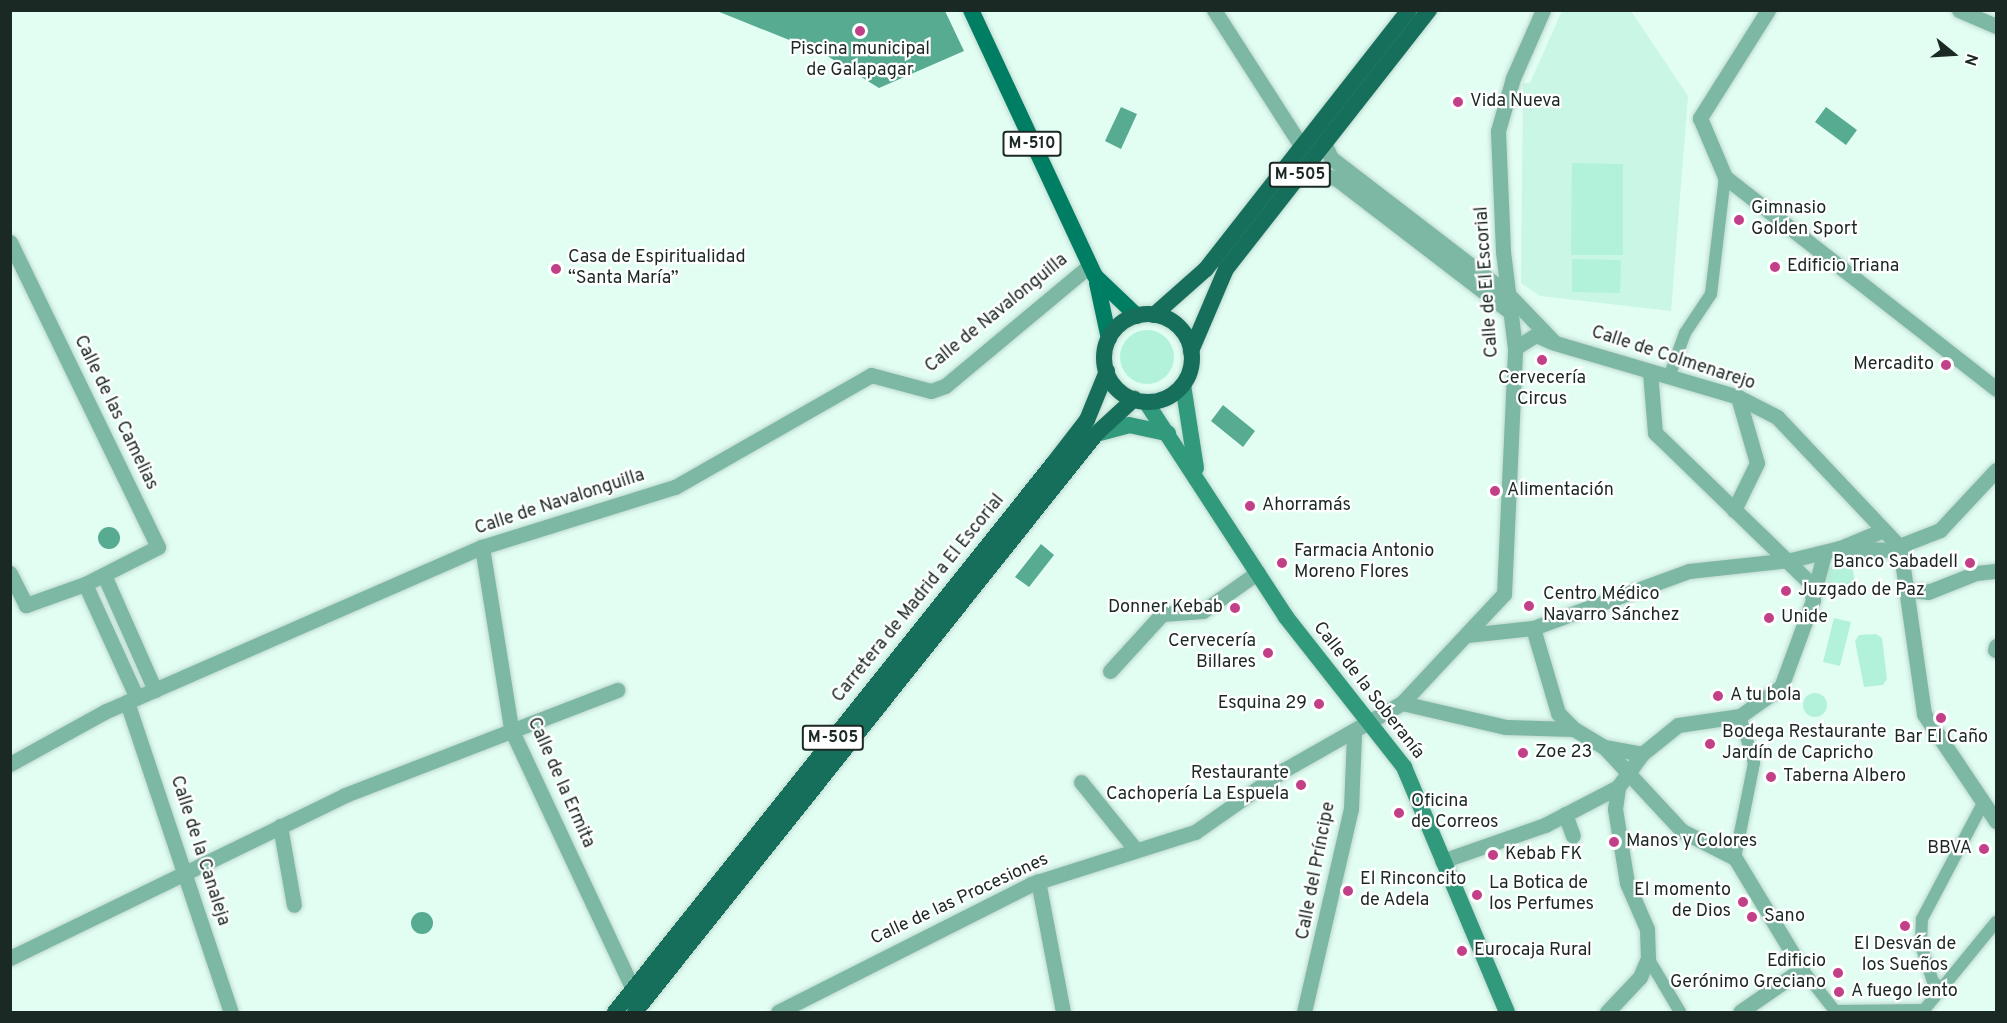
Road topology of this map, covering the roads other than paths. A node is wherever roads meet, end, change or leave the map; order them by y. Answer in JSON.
{"nodes":[{"id":1,"x":970,"y":10,"type":"edge"},
{"id":2,"x":1214,"y":10,"type":"edge"},
{"id":3,"x":1408,"y":10,"type":"edge"},
{"id":4,"x":1429,"y":10,"type":"edge"},
{"id":5,"x":1543,"y":10,"type":"edge"},
{"id":6,"x":1768,"y":10,"type":"edge"},
{"id":7,"x":1959,"y":10,"type":"edge"},
{"id":8,"x":1996,"y":26,"type":"edge"},
{"id":9,"x":1324,"y":143,"type":"junction"},
{"id":10,"x":1302,"y":147,"type":"junction"},
{"id":11,"x":1304,"y":170,"type":"junction"},
{"id":12,"x":1725,"y":177,"type":"junction"},
{"id":13,"x":10,"y":242,"type":"edge"},
{"id":14,"x":1092,"y":271,"type":"junction"},
{"id":15,"x":1507,"y":292,"type":"junction"},
{"id":16,"x":1508,"y":310,"type":"junction"},
{"id":17,"x":1154,"y":315,"type":"junction"},
{"id":18,"x":1137,"y":316,"type":"junction"},
{"id":19,"x":1109,"y":339,"type":"junction"},
{"id":20,"x":1555,"y":343,"type":"junction"},
{"id":21,"x":1515,"y":348,"type":"junction"},
{"id":22,"x":1191,"y":351,"type":"junction"},
{"id":23,"x":1107,"y":371,"type":"junction"},
{"id":24,"x":1650,"y":372,"type":"junction"},
{"id":25,"x":1669,"y":377,"type":"junction"},
{"id":26,"x":1183,"y":385,"type":"junction"},
{"id":27,"x":1996,"y":389,"type":"edge"},
{"id":28,"x":1738,"y":397,"type":"junction"},
{"id":29,"x":1140,"y":401,"type":"junction"},
{"id":30,"x":1168,"y":433,"type":"junction"},
{"id":31,"x":1096,"y":434,"type":"junction"},
{"id":32,"x":1996,"y":470,"type":"edge"},
{"id":33,"x":1198,"y":475,"type":"junction"},
{"id":34,"x":1734,"y":510,"type":"junction"},
{"id":35,"x":1881,"y":531,"type":"junction"},
{"id":36,"x":482,"y":547,"type":"junction"},
{"id":37,"x":1840,"y":548,"type":"junction"},
{"id":38,"x":1900,"y":548,"type":"junction"},
{"id":39,"x":1824,"y":554,"type":"junction"},
{"id":40,"x":1791,"y":560,"type":"junction"},
{"id":41,"x":1996,"y":571,"type":"edge"},
{"id":42,"x":1258,"y":572,"type":"junction"},
{"id":43,"x":10,"y":573,"type":"edge"},
{"id":44,"x":104,"y":575,"type":"junction"},
{"id":45,"x":85,"y":584,"type":"junction"},
{"id":46,"x":1907,"y":590,"type":"junction"},
{"id":47,"x":1504,"y":594,"type":"joint"},
{"id":48,"x":1813,"y":600,"type":"junction"},
{"id":49,"x":1533,"y":628,"type":"junction"},
{"id":50,"x":1467,"y":635,"type":"junction"},
{"id":51,"x":1110,"y":671,"type":"dead end"},
{"id":52,"x":155,"y":690,"type":"junction"},
{"id":53,"x":617,"y":690,"type":"dead end"},
{"id":54,"x":132,"y":700,"type":"junction"},
{"id":55,"x":1402,"y":703,"type":"junction"},
{"id":56,"x":1740,"y":716,"type":"junction"},
{"id":57,"x":1370,"y":724,"type":"junction"},
{"id":58,"x":511,"y":729,"type":"junction"},
{"id":59,"x":1574,"y":729,"type":"junction"},
{"id":60,"x":1354,"y":734,"type":"junction"},
{"id":61,"x":1604,"y":747,"type":"junction"},
{"id":62,"x":1642,"y":754,"type":"junction"},
{"id":63,"x":10,"y":764,"type":"edge"},
{"id":64,"x":1622,"y":780,"type":"junction"},
{"id":65,"x":1081,"y":782,"type":"dead end"},
{"id":66,"x":1982,"y":805,"type":"junction"},
{"id":67,"x":1565,"y":814,"type":"junction"},
{"id":68,"x":1996,"y":821,"type":"edge"},
{"id":69,"x":280,"y":826,"type":"junction"},
{"id":70,"x":1573,"y":836,"type":"dead end"},
{"id":71,"x":1135,"y":849,"type":"junction"},
{"id":72,"x":1735,"y":858,"type":"junction"},
{"id":73,"x":1442,"y":861,"type":"junction"},
{"id":74,"x":185,"y":873,"type":"junction"},
{"id":75,"x":1038,"y":881,"type":"junction"},
{"id":76,"x":294,"y":905,"type":"dead end"},
{"id":77,"x":1996,"y":922,"type":"edge"},
{"id":78,"x":10,"y":958,"type":"edge"},
{"id":79,"x":1648,"y":958,"type":"junction"},
{"id":80,"x":1802,"y":969,"type":"junction"},
{"id":81,"x":632,"y":987,"type":"junction"},
{"id":82,"x":1941,"y":988,"type":"junction"},
{"id":83,"x":806,"y":1005,"type":"edge"},
{"id":84,"x":1833,"y":1009,"type":"edge"},
{"id":85,"x":1930,"y":1011,"type":"edge"},
{"id":86,"x":231,"y":1012,"type":"edge"},
{"id":87,"x":615,"y":1012,"type":"edge"},
{"id":88,"x":635,"y":1012,"type":"edge"},
{"id":89,"x":778,"y":1012,"type":"edge"},
{"id":90,"x":1063,"y":1012,"type":"edge"},
{"id":91,"x":1304,"y":1012,"type":"edge"},
{"id":92,"x":1507,"y":1012,"type":"edge"},
{"id":93,"x":1607,"y":1012,"type":"edge"},
{"id":94,"x":1680,"y":1012,"type":"edge"},
{"id":95,"x":1740,"y":1012,"type":"edge"},
{"id":96,"x":1881,"y":1012,"type":"edge"},
{"id":97,"x":1895,"y":1012,"type":"edge"}],
"edges":[{"from":1,"to":14,"type":"main road","number":"M-510"},
{"from":2,"to":10,"type":"street"},
{"from":3,"to":10,"type":"highway","number":"M-505"},
{"from":4,"to":9,"type":"highway","number":"M-505"},
{"from":5,"to":15,"type":"street","name":"Calle de El Escorial"},
{"from":6,"to":12,"type":"street"},
{"from":7,"to":8,"type":"street"},
{"from":9,"to":11,"type":"highway","number":"M-505"},
{"from":9,"to":15,"type":"street","name":"Calle de Colmenarejo"},
{"from":10,"to":17,"type":"highway","number":"M-505"},
{"from":11,"to":16,"type":"street"},
{"from":11,"to":22,"type":"highway","number":"M-505"},
{"from":12,"to":25,"type":"street"},
{"from":12,"to":27,"type":"street"},
{"from":13,"to":44,"type":"street","name":"Calle de las Camelias"},
{"from":14,"to":18,"type":"main road","number":"M-510"},
{"from":14,"to":19,"type":"main road","number":"M-510"},
{"from":14,"to":36,"type":"street","name":"Calle de Navalonguilla"},
{"from":15,"to":16,"type":"street","name":"Calle de El Escorial"},
{"from":15,"to":20,"type":"street","name":"Calle de Colmenarejo"},
{"from":16,"to":21,"type":"street","name":"Calle de El Escorial"},
{"from":17,"to":18,"type":"highway"},
{"from":17,"to":22,"type":"highway"},
{"from":18,"to":19,"type":"highway"},
{"from":19,"to":23,"type":"highway","number":"M-505"},
{"from":20,"to":21,"type":"street","name":"Calle de Colmenarejo"},
{"from":20,"to":24,"type":"street","name":"Calle de Colmenarejo"},
{"from":21,"to":47,"type":"street","name":"Calle de El Escorial"},
{"from":22,"to":26,"type":"highway","number":"M-505"},
{"from":23,"to":29,"type":"highway"},
{"from":23,"to":81,"type":"highway","name":"Carretera de Madrid a El Escorial","number":"M-505"},
{"from":24,"to":25,"type":"street","name":"Calle de Colmenarejo"},
{"from":24,"to":34,"type":"street"},
{"from":25,"to":28,"type":"street","name":"Calle de Colmenarejo"},
{"from":26,"to":29,"type":"highway","number":"M-505"},
{"from":26,"to":33,"type":"main road","name":"Calle de la Soberanía"},
{"from":28,"to":34,"type":"street"},
{"from":28,"to":35,"type":"street","name":"Calle de Colmenarejo"},
{"from":29,"to":30,"type":"main road","name":"Calle de la Soberanía"},
{"from":29,"to":31,"type":"highway","name":"Carretera de Madrid a El Escorial","number":"M-505"},
{"from":30,"to":31,"type":"main road"},
{"from":30,"to":33,"type":"main road","name":"Calle de la Soberanía"},
{"from":31,"to":88,"type":"highway","name":"Carretera de Madrid a El Escorial","number":"M-505"},
{"from":32,"to":38,"type":"street"},
{"from":33,"to":42,"type":"main road","name":"Calle de la Soberanía"},
{"from":34,"to":40,"type":"street"},
{"from":35,"to":37,"type":"street"},
{"from":35,"to":38,"type":"street","name":"Calle de Colmenarejo"},
{"from":36,"to":52,"type":"street","name":"Calle de Navalonguilla"},
{"from":36,"to":58,"type":"street","name":"Calle de la Ermita"},
{"from":37,"to":38,"type":"street"},
{"from":37,"to":39,"type":"street"},
{"from":38,"to":46,"type":"street"},
{"from":39,"to":40,"type":"street"},
{"from":39,"to":48,"type":"street"},
{"from":40,"to":48,"type":"street"},
{"from":40,"to":49,"type":"street"},
{"from":41,"to":46,"type":"street"},
{"from":42,"to":51,"type":"street"},
{"from":42,"to":57,"type":"main road","name":"Calle de la Soberanía"},
{"from":43,"to":45,"type":"street","name":"Calle de las Camelias"},
{"from":44,"to":45,"type":"street","name":"Calle de las Camelias"},
{"from":44,"to":52,"type":"street"},
{"from":45,"to":54,"type":"street"},
{"from":46,"to":66,"type":"street"},
{"from":47,"to":50,"type":"street","name":"Calle de las Procesiones"},
{"from":48,"to":56,"type":"street"},
{"from":49,"to":50,"type":"street"},
{"from":49,"to":59,"type":"street"},
{"from":50,"to":55,"type":"street","name":"Calle de las Procesiones"},
{"from":52,"to":54,"type":"street","name":"Calle de Navalonguilla"},
{"from":53,"to":58,"type":"street"},
{"from":54,"to":63,"type":"street","name":"Calle de Navalonguilla"},
{"from":54,"to":74,"type":"street","name":"Calle de la Canaleja"},
{"from":55,"to":57,"type":"street","name":"Calle de las Procesiones"},
{"from":55,"to":59,"type":"street"},
{"from":56,"to":62,"type":"street"},
{"from":56,"to":72,"type":"street"},
{"from":57,"to":60,"type":"street","name":"Calle de las Procesiones"},
{"from":57,"to":73,"type":"main road","name":"Calle de la Soberanía"},
{"from":58,"to":69,"type":"street"},
{"from":58,"to":81,"type":"street","name":"Calle de la Ermita"},
{"from":59,"to":61,"type":"street"},
{"from":60,"to":71,"type":"street","name":"Calle de las Procesiones"},
{"from":60,"to":91,"type":"street","name":"Calle del Príncipe"},
{"from":61,"to":62,"type":"street"},
{"from":61,"to":64,"type":"street"},
{"from":62,"to":64,"type":"street"},
{"from":64,"to":67,"type":"street"},
{"from":64,"to":72,"type":"street"},
{"from":64,"to":79,"type":"street"},
{"from":65,"to":71,"type":"street"},
{"from":66,"to":68,"type":"street"},
{"from":66,"to":82,"type":"street"},
{"from":67,"to":70,"type":"street"},
{"from":67,"to":73,"type":"street"},
{"from":69,"to":74,"type":"street"},
{"from":69,"to":76,"type":"street"},
{"from":71,"to":75,"type":"street","name":"Calle de las Procesiones"},
{"from":72,"to":80,"type":"street"},
{"from":73,"to":92,"type":"main road","name":"Calle de la Soberanía"},
{"from":74,"to":78,"type":"street"},
{"from":74,"to":86,"type":"street","name":"Calle de la Canaleja"},
{"from":75,"to":83,"type":"street","name":"Calle de las Procesiones"},
{"from":75,"to":90,"type":"street"},
{"from":77,"to":82,"type":"street"},
{"from":79,"to":93,"type":"street"},
{"from":79,"to":94,"type":"street"},
{"from":80,"to":84,"type":"street"},
{"from":80,"to":95,"type":"street"},
{"from":81,"to":87,"type":"highway","name":"Carretera de Madrid a El Escorial","number":"M-505"},
{"from":82,"to":85,"type":"street"},
{"from":83,"to":89,"type":"street","name":"Calle de las Procesiones"},
{"from":84,"to":96,"type":"street"},
{"from":85,"to":97,"type":"street"},
{"from":96,"to":97,"type":"street"}]}
